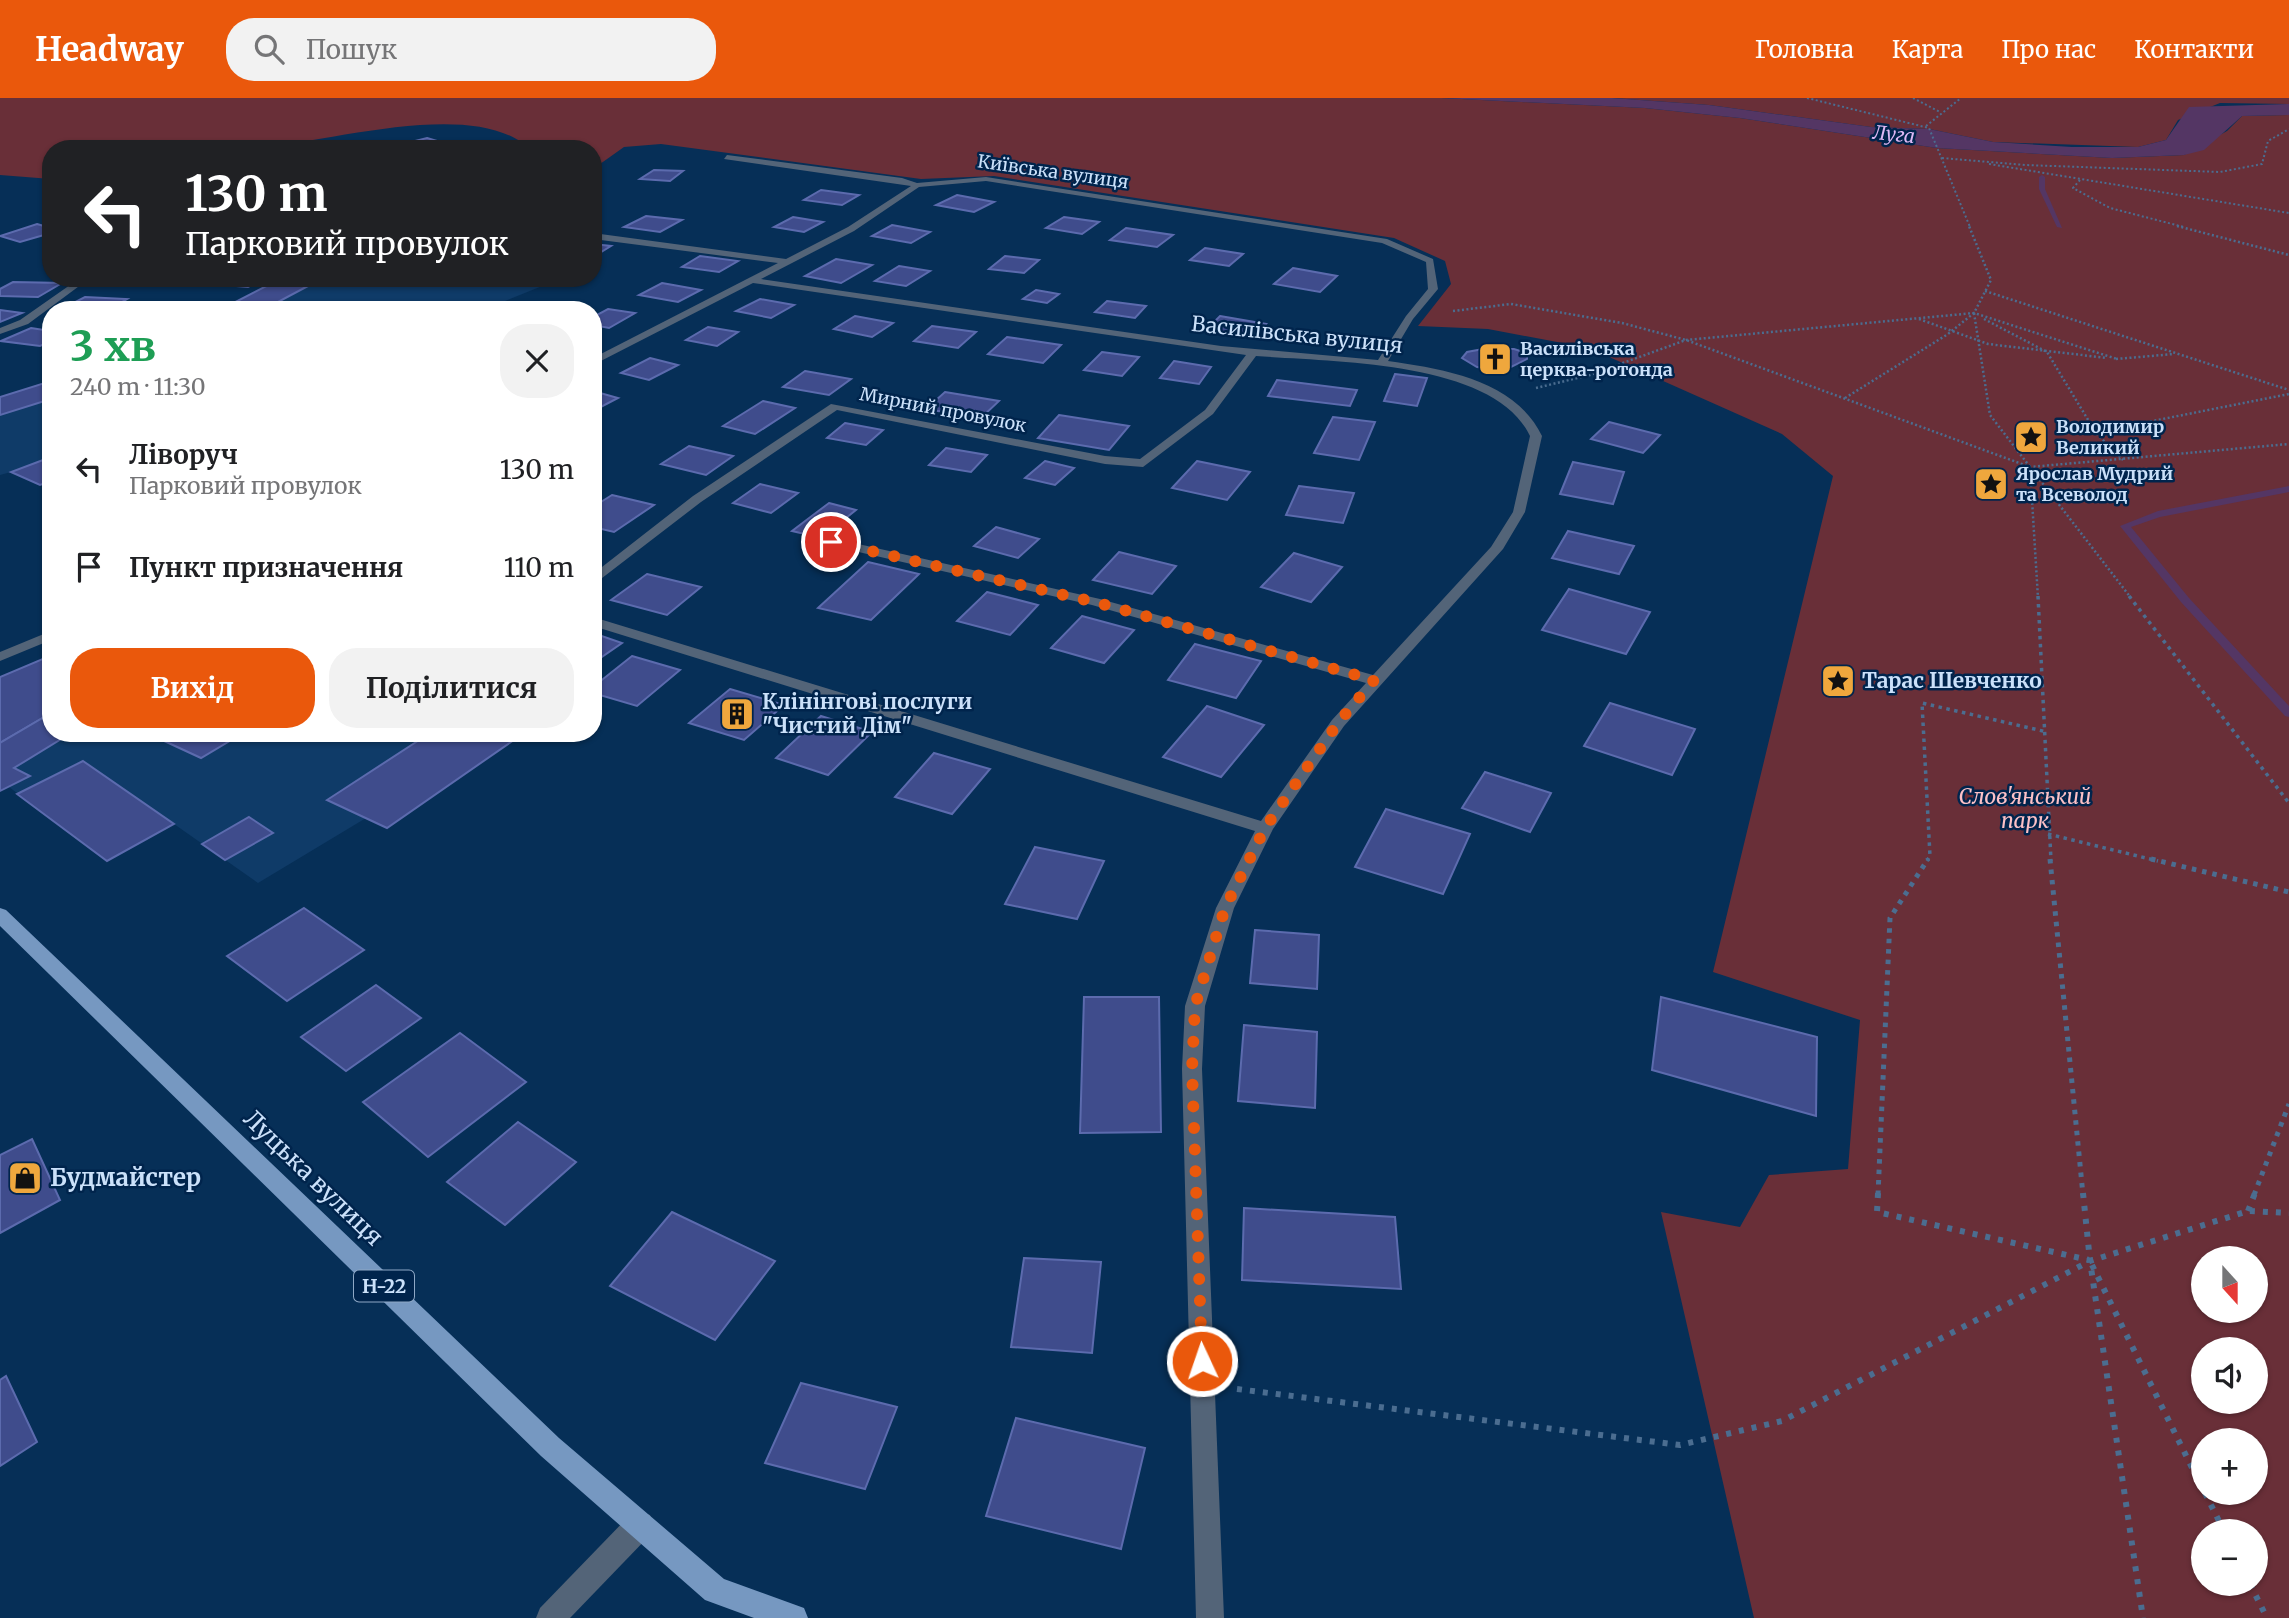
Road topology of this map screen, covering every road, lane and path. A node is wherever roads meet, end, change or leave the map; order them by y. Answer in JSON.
{"nodes":[{"id":1,"x":1807,"y":98,"type":"edge"},
{"id":2,"x":1913,"y":98,"type":"edge"},
{"id":3,"x":1961,"y":98,"type":"edge"},
{"id":4,"x":1940,"y":112,"type":"junction"},
{"id":5,"x":1927,"y":127,"type":"junction"},
{"id":6,"x":2289,"y":129,"type":"edge"},
{"id":7,"x":727,"y":157,"type":"dead end"},
{"id":8,"x":1942,"y":158,"type":"junction"},
{"id":9,"x":2081,"y":179,"type":"junction"},
{"id":10,"x":917,"y":185,"type":"junction"},
{"id":11,"x":2289,"y":213,"type":"edge"},
{"id":12,"x":602,"y":237,"type":"edge"},
{"id":13,"x":2289,"y":255,"type":"edge"},
{"id":14,"x":790,"y":262,"type":"junction"},
{"id":15,"x":754,"y":281,"type":"junction"},
{"id":16,"x":73,"y":287,"type":"edge"},
{"id":17,"x":1985,"y":291,"type":"junction"},
{"id":18,"x":54,"y":301,"type":"edge"},
{"id":19,"x":42,"y":309,"type":"edge"},
{"id":20,"x":1974,"y":313,"type":"junction"},
{"id":21,"x":1411,"y":315,"type":"junction"},
{"id":22,"x":1918,"y":319,"type":"junction"},
{"id":23,"x":0,"y":331,"type":"edge"},
{"id":24,"x":1948,"y":334,"type":"junction"},
{"id":25,"x":1686,"y":340,"type":"junction"},
{"id":26,"x":1979,"y":344,"type":"junction"},
{"id":27,"x":2047,"y":352,"type":"junction"},
{"id":28,"x":1253,"y":353,"type":"junction"},
{"id":29,"x":2178,"y":354,"type":"junction"},
{"id":30,"x":602,"y":357,"type":"edge"},
{"id":31,"x":2118,"y":359,"type":"junction"},
{"id":32,"x":1382,"y":362,"type":"junction"},
{"id":33,"x":1529,"y":389,"type":"dead end"},
{"id":34,"x":2289,"y":392,"type":"edge"},
{"id":35,"x":1845,"y":398,"type":"junction"},
{"id":36,"x":2096,"y":433,"type":"junction"},
{"id":37,"x":2289,"y":444,"type":"edge"},
{"id":38,"x":2123,"y":460,"type":"junction"},
{"id":39,"x":2029,"y":467,"type":"junction"},
{"id":40,"x":831,"y":542,"type":"dead end"},
{"id":41,"x":602,"y":574,"type":"edge"},
{"id":42,"x":602,"y":624,"type":"edge"},
{"id":43,"x":42,"y":639,"type":"edge"},
{"id":44,"x":0,"y":657,"type":"edge"},
{"id":45,"x":1374,"y":680,"type":"junction"},
{"id":46,"x":2047,"y":732,"type":"junction"},
{"id":47,"x":2289,"y":803,"type":"edge"},
{"id":48,"x":1265,"y":828,"type":"junction"},
{"id":49,"x":2048,"y":834,"type":"junction"},
{"id":50,"x":2289,"y":892,"type":"edge"},
{"id":51,"x":0,"y":915,"type":"edge"},
{"id":52,"x":2289,"y":1104,"type":"edge"},
{"id":53,"x":2248,"y":1211,"type":"junction"},
{"id":54,"x":2289,"y":1213,"type":"edge"},
{"id":55,"x":2090,"y":1261,"type":"junction"},
{"id":56,"x":1203,"y":1385,"type":"junction"},
{"id":57,"x":2191,"y":1465,"type":"edge"},
{"id":58,"x":640,"y":1525,"type":"junction"},
{"id":59,"x":2256,"y":1596,"type":"edge"},
{"id":60,"x":550,"y":1618,"type":"edge"},
{"id":61,"x":794,"y":1618,"type":"edge"},
{"id":62,"x":1210,"y":1618,"type":"edge"},
{"id":63,"x":2143,"y":1618,"type":"edge"},
{"id":64,"x":2267,"y":1618,"type":"edge"}],
"edges":[{"from":1,"to":5,"type":"path"},
{"from":2,"to":4,"type":"path"},
{"from":3,"to":4,"type":"path"},
{"from":4,"to":5,"type":"path"},
{"from":5,"to":8,"type":"path"},
{"from":6,"to":8,"type":"path"},
{"from":7,"to":10,"type":"street"},
{"from":8,"to":9,"type":"path"},
{"from":8,"to":17,"type":"path"},
{"from":9,"to":11,"type":"path"},
{"from":9,"to":13,"type":"path"},
{"from":10,"to":14,"type":"street","name":"Київська вулиця"},
{"from":10,"to":21,"type":"street","name":"Київська вулиця"},
{"from":12,"to":14,"type":"street"},
{"from":14,"to":15,"type":"street","name":"Київська вулиця"},
{"from":15,"to":28,"type":"street","name":"Василівська вулиця"},
{"from":15,"to":30,"type":"street","name":"Київська вулиця"},
{"from":16,"to":18,"type":"street"},
{"from":17,"to":20,"type":"path"},
{"from":17,"to":29,"type":"path"},
{"from":19,"to":23,"type":"street"},
{"from":20,"to":22,"type":"path"},
{"from":20,"to":24,"type":"path"},
{"from":20,"to":26,"type":"path"},
{"from":20,"to":27,"type":"path"},
{"from":20,"to":31,"type":"path"},
{"from":21,"to":25,"type":"path"},
{"from":21,"to":32,"type":"street","name":"Київська вулиця"},
{"from":22,"to":24,"type":"path"},
{"from":22,"to":25,"type":"path"},
{"from":24,"to":26,"type":"path"},
{"from":24,"to":35,"type":"path"},
{"from":25,"to":33,"type":"path"},
{"from":25,"to":35,"type":"path"},
{"from":26,"to":27,"type":"path"},
{"from":26,"to":39,"type":"path"},
{"from":27,"to":31,"type":"path"},
{"from":27,"to":36,"type":"path"},
{"from":28,"to":32,"type":"street","name":"Василівська вулиця"},
{"from":28,"to":41,"type":"street","name":"Мирний провулок"},
{"from":29,"to":31,"type":"path"},
{"from":29,"to":34,"type":"path"},
{"from":32,"to":45,"type":"street","name":"Василівська вулиця"},
{"from":34,"to":36,"type":"path"},
{"from":35,"to":39,"type":"path"},
{"from":36,"to":38,"type":"path"},
{"from":37,"to":38,"type":"path"},
{"from":38,"to":39,"type":"path"},
{"from":39,"to":46,"type":"path"},
{"from":39,"to":47,"type":"path"},
{"from":40,"to":45,"type":"street"},
{"from":42,"to":48,"type":"street"},
{"from":43,"to":44,"type":"street"},
{"from":45,"to":48,"type":"street","name":"Василівська вулиця"},
{"from":46,"to":49,"type":"path"},
{"from":46,"to":55,"type":"path"},
{"from":48,"to":56,"type":"street","name":"Василівська вулиця"},
{"from":49,"to":50,"type":"path"},
{"from":49,"to":55,"type":"path"},
{"from":51,"to":58,"type":"main road","name":"Луцька вулиця","number":"Н-22"},
{"from":52,"to":53,"type":"path"},
{"from":53,"to":54,"type":"path"},
{"from":53,"to":55,"type":"path"},
{"from":55,"to":56,"type":"path"},
{"from":55,"to":57,"type":"path"},
{"from":55,"to":63,"type":"path"},
{"from":56,"to":62,"type":"street","name":"Василівська вулиця"},
{"from":58,"to":60,"type":"street"},
{"from":58,"to":61,"type":"main road","name":"Луцька вулиця","number":"Н-22"},
{"from":59,"to":64,"type":"path"}]}
